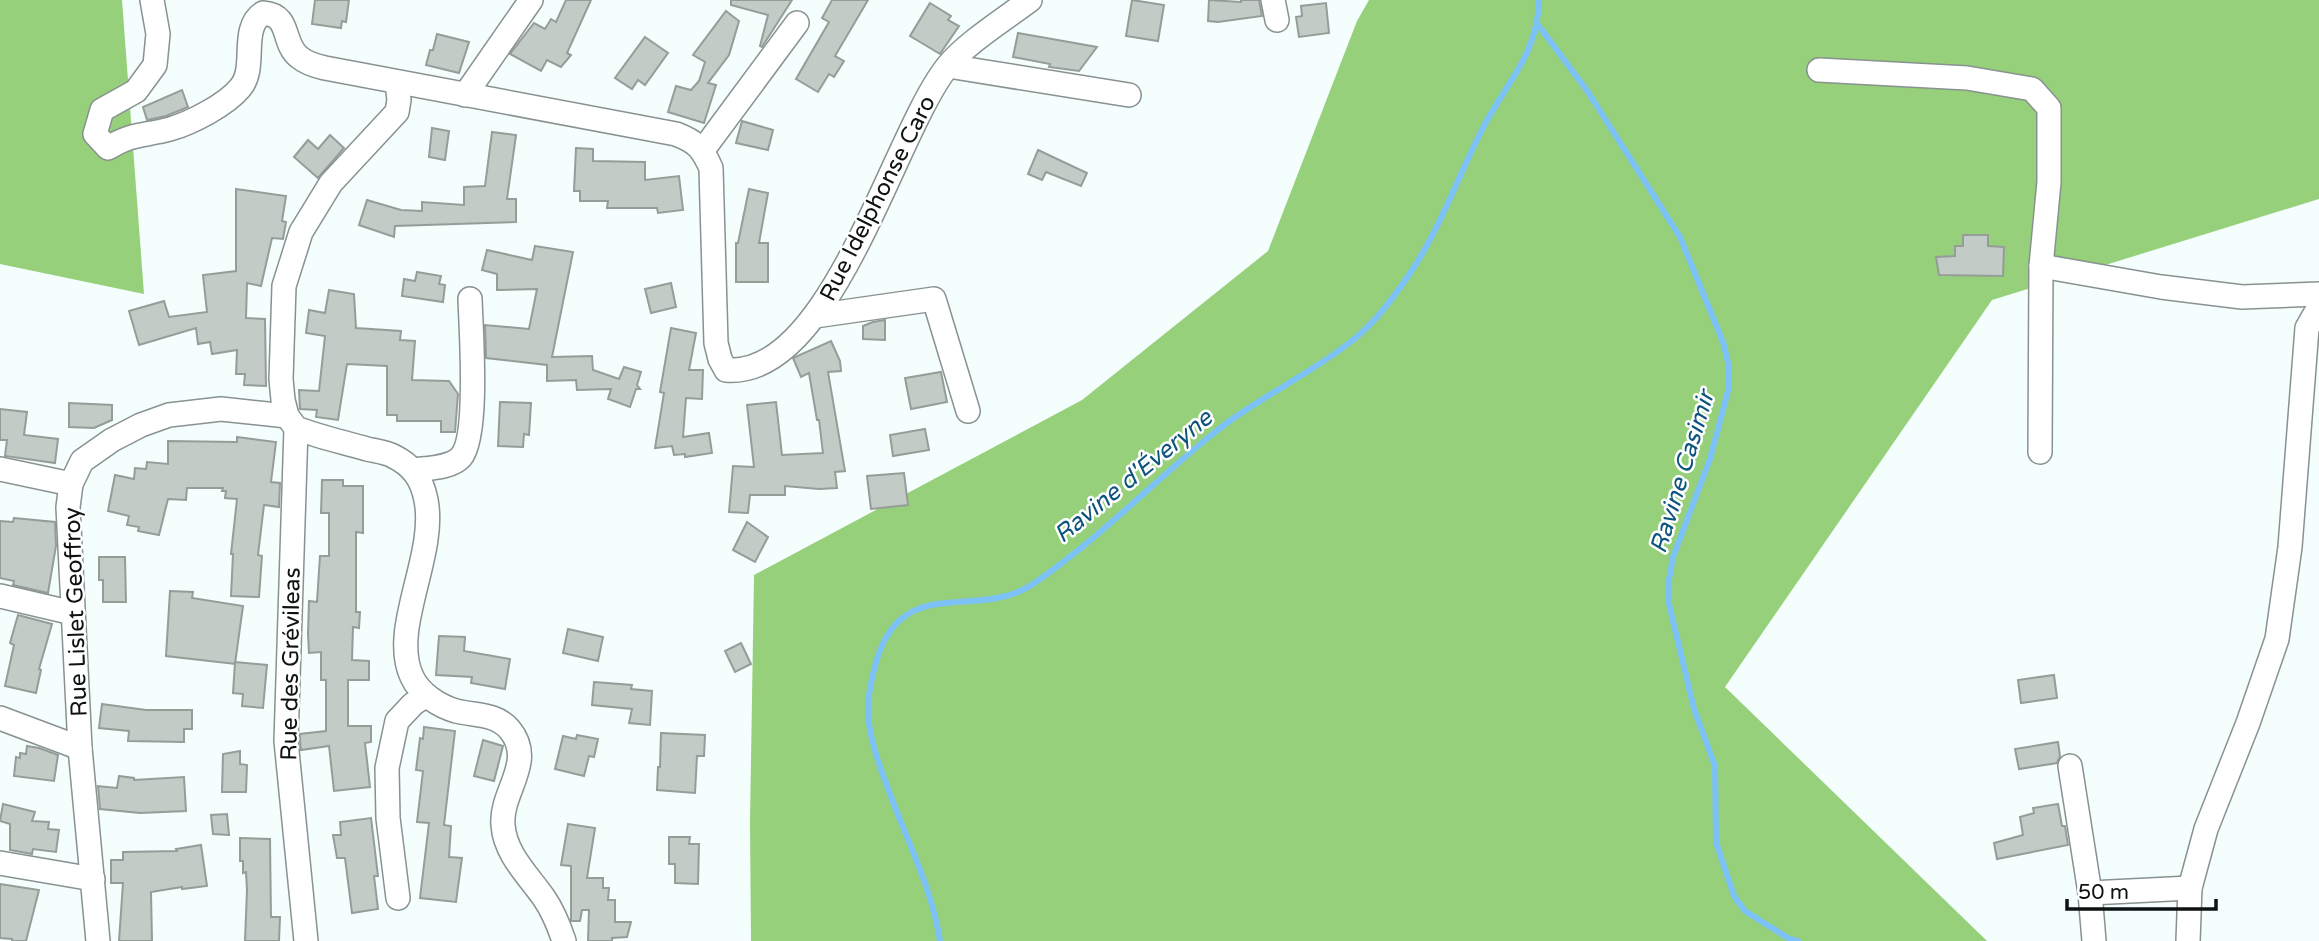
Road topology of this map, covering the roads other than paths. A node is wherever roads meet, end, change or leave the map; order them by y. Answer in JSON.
{"nodes":[{"id":1,"x":152,"y":0,"type":"edge"},
{"id":2,"x":531,"y":0,"type":"edge"},
{"id":3,"x":1030,"y":0,"type":"edge"},
{"id":4,"x":267,"y":6,"type":"edge"},
{"id":5,"x":797,"y":23,"type":"dead end"},
{"id":6,"x":948,"y":66,"type":"junction"},
{"id":7,"x":1819,"y":70,"type":"dead end"},
{"id":8,"x":397,"y":83,"type":"junction"},
{"id":9,"x":464,"y":95,"type":"junction"},
{"id":10,"x":1129,"y":95,"type":"dead end"},
{"id":11,"x":703,"y":150,"type":"junction"},
{"id":12,"x":2041,"y":266,"type":"junction"},
{"id":13,"x":2319,"y":294,"type":"edge"},
{"id":14,"x":470,"y":299,"type":"dead end"},
{"id":15,"x":2319,"y":307,"type":"edge"},
{"id":16,"x":815,"y":316,"type":"junction"},
{"id":17,"x":968,"y":411,"type":"dead end"},
{"id":18,"x":292,"y":422,"type":"junction"},
{"id":19,"x":2040,"y":452,"type":"dead end"},
{"id":20,"x":0,"y":469,"type":"edge"},
{"id":21,"x":414,"y":470,"type":"junction"},
{"id":22,"x":71,"y":484,"type":"junction"},
{"id":23,"x":0,"y":596,"type":"edge"},
{"id":24,"x":74,"y":613,"type":"junction"},
{"id":25,"x":425,"y":696,"type":"junction"},
{"id":26,"x":0,"y":718,"type":"edge"},
{"id":27,"x":80,"y":748,"type":"junction"},
{"id":28,"x":2070,"y":766,"type":"dead end"},
{"id":29,"x":0,"y":863,"type":"edge"},
{"id":30,"x":93,"y":880,"type":"junction"},
{"id":31,"x":2190,"y":888,"type":"junction"},
{"id":32,"x":2090,"y":893,"type":"junction"},
{"id":33,"x":398,"y":898,"type":"dead end"},
{"id":34,"x":99,"y":941,"type":"edge"},
{"id":35,"x":306,"y":941,"type":"edge"},
{"id":36,"x":564,"y":941,"type":"edge"},
{"id":37,"x":2094,"y":941,"type":"edge"},
{"id":38,"x":2188,"y":941,"type":"edge"}],
"edges":[{"from":1,"to":4,"type":"street"},
{"from":2,"to":9,"type":"street"},
{"from":3,"to":6,"type":"street","name":"Rue Idelphonse Caro"},
{"from":4,"to":8,"type":"street"},
{"from":5,"to":11,"type":"street"},
{"from":6,"to":10,"type":"street"},
{"from":6,"to":16,"type":"street","name":"Rue Idelphonse Caro"},
{"from":7,"to":12,"type":"street"},
{"from":8,"to":9,"type":"street"},
{"from":8,"to":18,"type":"street","name":"Rue des Grévileas"},
{"from":9,"to":11,"type":"street"},
{"from":11,"to":16,"type":"street","name":"Rue Idelphonse Caro"},
{"from":12,"to":13,"type":"street"},
{"from":12,"to":19,"type":"street"},
{"from":14,"to":21,"type":"street"},
{"from":15,"to":31,"type":"street"},
{"from":16,"to":17,"type":"street"},
{"from":18,"to":21,"type":"street","name":"Rue Lislet Geoffroy"},
{"from":18,"to":22,"type":"street","name":"Rue Lislet Geoffroy"},
{"from":18,"to":35,"type":"street","name":"Rue des Grévileas"},
{"from":20,"to":22,"type":"street"},
{"from":21,"to":25,"type":"street"},
{"from":22,"to":24,"type":"street","name":"Rue Lislet Geoffroy"},
{"from":23,"to":24,"type":"street"},
{"from":24,"to":27,"type":"street","name":"Rue Lislet Geoffroy"},
{"from":25,"to":33,"type":"street"},
{"from":25,"to":36,"type":"street"},
{"from":26,"to":27,"type":"street"},
{"from":27,"to":30,"type":"street","name":"Rue Lislet Geoffroy"},
{"from":28,"to":32,"type":"street"},
{"from":29,"to":30,"type":"street"},
{"from":30,"to":34,"type":"street","name":"Rue Lislet Geoffroy"},
{"from":31,"to":32,"type":"street"},
{"from":31,"to":38,"type":"street"},
{"from":32,"to":37,"type":"street"}]}
